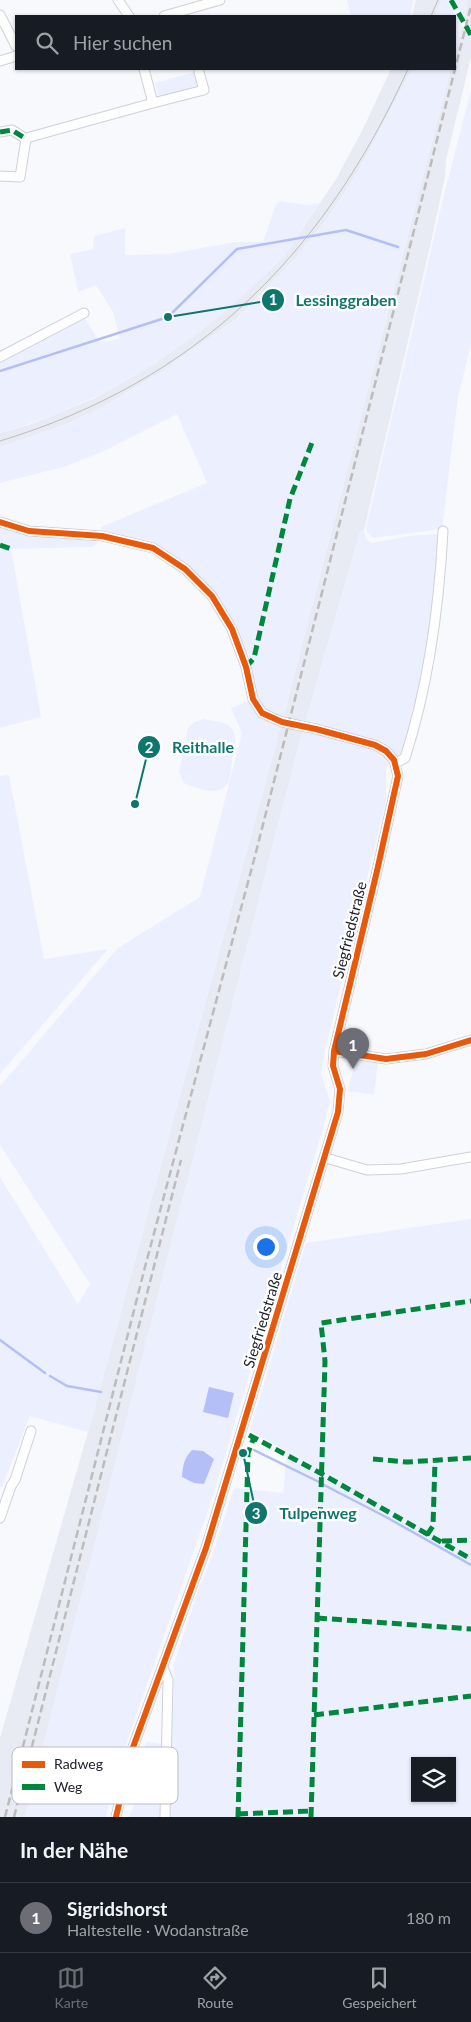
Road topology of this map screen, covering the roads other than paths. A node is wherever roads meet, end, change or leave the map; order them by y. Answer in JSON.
{"nodes":[{"id":1,"x":118,"y":0,"type":"edge"},
{"id":2,"x":220,"y":0,"type":"edge"},
{"id":3,"x":0,"y":15,"type":"edge"},
{"id":4,"x":128,"y":15,"type":"edge"},
{"id":5,"x":168,"y":15,"type":"edge"},
{"id":6,"x":15,"y":44,"type":"edge"},
{"id":7,"x":15,"y":56,"type":"edge"},
{"id":8,"x":0,"y":61,"type":"edge"},
{"id":9,"x":144,"y":70,"type":"edge"},
{"id":10,"x":199,"y":72,"type":"dead end"},
{"id":11,"x":153,"y":103,"type":"junction"},
{"id":12,"x":0,"y":132,"type":"edge"},
{"id":13,"x":26,"y":139,"type":"junction"},
{"id":14,"x":0,"y":176,"type":"edge"},
{"id":15,"x":84,"y":312,"type":"dead end"},
{"id":16,"x":0,"y":357,"type":"edge"},
{"id":17,"x":0,"y":522,"type":"edge"},
{"id":18,"x":443,"y":532,"type":"dead end"},
{"id":19,"x":396,"y":763,"type":"junction"},
{"id":20,"x":471,"y":1040,"type":"edge"},
{"id":21,"x":334,"y":1051,"type":"junction"},
{"id":22,"x":471,"y":1157,"type":"edge"},
{"id":23,"x":326,"y":1158,"type":"junction"},
{"id":24,"x":31,"y":1431,"type":"dead end"},
{"id":25,"x":3,"y":1496,"type":"edge"},
{"id":26,"x":0,"y":1518,"type":"edge"},
{"id":27,"x":163,"y":1666,"type":"junction"},
{"id":28,"x":133,"y":1747,"type":"edge"},
{"id":29,"x":166,"y":1747,"type":"edge"},
{"id":30,"x":119,"y":1804,"type":"edge"},
{"id":31,"x":164,"y":1804,"type":"edge"},
{"id":32,"x":116,"y":1817,"type":"edge"},
{"id":33,"x":164,"y":1817,"type":"edge"}],
"edges":[{"from":1,"to":4,"type":"street"},
{"from":2,"to":5,"type":"street"},
{"from":3,"to":6,"type":"street"},
{"from":7,"to":8,"type":"street"},
{"from":9,"to":11,"type":"street"},
{"from":10,"to":11,"type":"street"},
{"from":11,"to":13,"type":"street"},
{"from":12,"to":13,"type":"street"},
{"from":13,"to":14,"type":"street"},
{"from":15,"to":16,"type":"street"},
{"from":17,"to":19,"type":"street"},
{"from":18,"to":19,"type":"street"},
{"from":19,"to":21,"type":"street","name":"Siegfriedstraße"},
{"from":20,"to":21,"type":"street"},
{"from":21,"to":23,"type":"street","name":"Siegfriedstraße"},
{"from":22,"to":23,"type":"street"},
{"from":23,"to":27,"type":"street","name":"Siegfriedstraße"},
{"from":24,"to":25,"type":"street"},
{"from":25,"to":26,"type":"street"},
{"from":27,"to":28,"type":"street","name":"Siegfriedstraße"},
{"from":27,"to":29,"type":"street"},
{"from":30,"to":32,"type":"street","name":"Siegfriedstraße"},
{"from":31,"to":33,"type":"street"}]}
